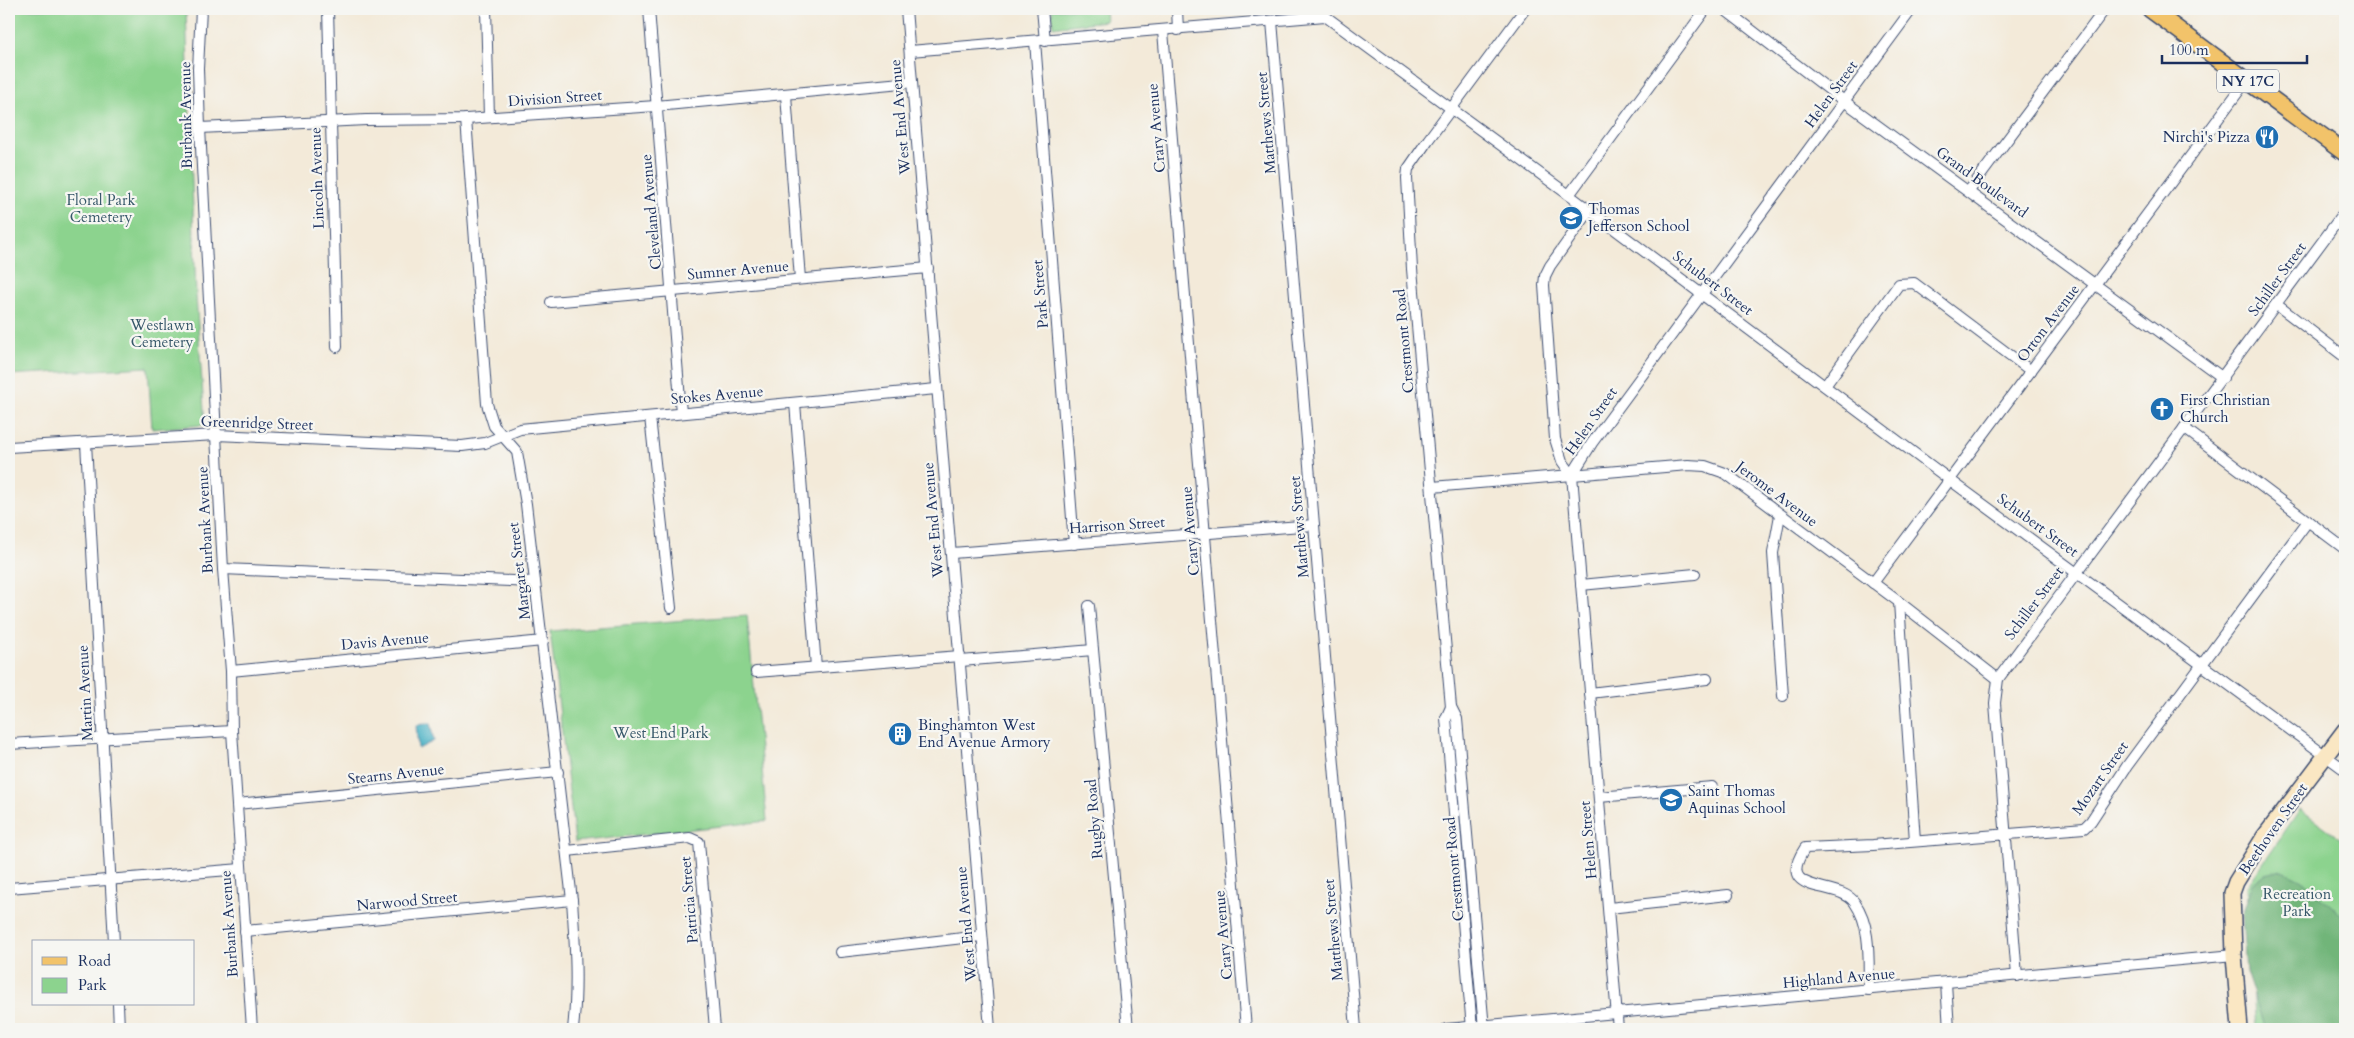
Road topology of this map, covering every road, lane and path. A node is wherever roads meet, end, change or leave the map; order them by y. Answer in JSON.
{"nodes":[{"id":1,"x":201,"y":9,"type":"edge"},
{"id":2,"x":328,"y":9,"type":"edge"},
{"id":3,"x":486,"y":9,"type":"edge"},
{"id":4,"x":649,"y":9,"type":"edge"},
{"id":5,"x":906,"y":9,"type":"edge"},
{"id":6,"x":1042,"y":9,"type":"edge"},
{"id":7,"x":1177,"y":9,"type":"edge"},
{"id":8,"x":1525,"y":9,"type":"edge"},
{"id":9,"x":1706,"y":9,"type":"edge"},
{"id":10,"x":1724,"y":9,"type":"edge"},
{"id":11,"x":1912,"y":9,"type":"edge"},
{"id":12,"x":2105,"y":9,"type":"edge"},
{"id":13,"x":2150,"y":9,"type":"edge"},
{"id":14,"x":1325,"y":12,"type":"edge"},
{"id":15,"x":1272,"y":21,"type":"junction"},
{"id":16,"x":1178,"y":30,"type":"junction"},
{"id":17,"x":1163,"y":31,"type":"junction"},
{"id":18,"x":1040,"y":41,"type":"junction"},
{"id":19,"x":910,"y":52,"type":"junction"},
{"id":20,"x":2246,"y":80,"type":"junction"},
{"id":21,"x":912,"y":82,"type":"junction"},
{"id":22,"x":786,"y":95,"type":"junction"},
{"id":23,"x":1844,"y":101,"type":"junction"},
{"id":24,"x":656,"y":106,"type":"junction"},
{"id":25,"x":1451,"y":109,"type":"junction"},
{"id":26,"x":489,"y":117,"type":"junction"},
{"id":27,"x":466,"y":119,"type":"junction"},
{"id":28,"x":331,"y":121,"type":"junction"},
{"id":29,"x":200,"y":128,"type":"junction"},
{"id":30,"x":2345,"y":153,"type":"edge"},
{"id":31,"x":1969,"y":191,"type":"junction"},
{"id":32,"x":1570,"y":194,"type":"junction"},
{"id":33,"x":1590,"y":210,"type":"junction"},
{"id":34,"x":2345,"y":210,"type":"edge"},
{"id":35,"x":928,"y":268,"type":"junction"},
{"id":36,"x":800,"y":279,"type":"junction"},
{"id":37,"x":2095,"y":284,"type":"junction"},
{"id":38,"x":673,"y":291,"type":"junction"},
{"id":39,"x":1702,"y":293,"type":"junction"},
{"id":40,"x":551,"y":302,"type":"dead end"},
{"id":41,"x":2277,"y":305,"type":"junction"},
{"id":42,"x":337,"y":347,"type":"dead end"},
{"id":43,"x":2345,"y":357,"type":"edge"},
{"id":44,"x":2031,"y":371,"type":"junction"},
{"id":45,"x":2223,"y":378,"type":"junction"},
{"id":46,"x":1825,"y":386,"type":"junction"},
{"id":47,"x":936,"y":389,"type":"junction"},
{"id":48,"x":794,"y":403,"type":"junction"},
{"id":49,"x":681,"y":414,"type":"junction"},
{"id":50,"x":650,"y":417,"type":"junction"},
{"id":51,"x":2184,"y":428,"type":"junction"},
{"id":52,"x":216,"y":435,"type":"junction"},
{"id":53,"x":503,"y":435,"type":"junction"},
{"id":54,"x":86,"y":443,"type":"junction"},
{"id":55,"x":9,"y":447,"type":"edge"},
{"id":56,"x":1572,"y":475,"type":"junction"},
{"id":57,"x":1950,"y":480,"type":"junction"},
{"id":58,"x":1432,"y":487,"type":"junction"},
{"id":59,"x":1780,"y":515,"type":"junction"},
{"id":60,"x":2308,"y":521,"type":"junction"},
{"id":61,"x":1314,"y":525,"type":"junction"},
{"id":62,"x":1206,"y":534,"type":"junction"},
{"id":63,"x":1074,"y":544,"type":"junction"},
{"id":64,"x":2345,"y":549,"type":"edge"},
{"id":65,"x":952,"y":553,"type":"junction"},
{"id":66,"x":223,"y":569,"type":"junction"},
{"id":67,"x":2076,"y":572,"type":"junction"},
{"id":68,"x":1695,"y":574,"type":"dead end"},
{"id":69,"x":535,"y":582,"type":"junction"},
{"id":70,"x":1873,"y":583,"type":"junction"},
{"id":71,"x":1582,"y":585,"type":"junction"},
{"id":72,"x":1898,"y":602,"type":"junction"},
{"id":73,"x":1089,"y":606,"type":"dead end"},
{"id":74,"x":671,"y":608,"type":"dead end"},
{"id":75,"x":543,"y":641,"type":"junction"},
{"id":76,"x":1093,"y":650,"type":"junction"},
{"id":77,"x":960,"y":658,"type":"junction"},
{"id":78,"x":2202,"y":665,"type":"junction"},
{"id":79,"x":816,"y":666,"type":"junction"},
{"id":80,"x":231,"y":670,"type":"junction"},
{"id":81,"x":756,"y":672,"type":"dead end"},
{"id":82,"x":1707,"y":679,"type":"dead end"},
{"id":83,"x":1998,"y":679,"type":"junction"},
{"id":84,"x":1590,"y":693,"type":"junction"},
{"id":85,"x":1783,"y":696,"type":"dead end"},
{"id":86,"x":1451,"y":707,"type":"junction"},
{"id":87,"x":2345,"y":730,"type":"edge"},
{"id":88,"x":232,"y":731,"type":"junction"},
{"id":89,"x":103,"y":738,"type":"junction"},
{"id":90,"x":9,"y":744,"type":"edge"},
{"id":91,"x":2326,"y":756,"type":"junction"},
{"id":92,"x":2345,"y":770,"type":"edge"},
{"id":93,"x":558,"y":772,"type":"junction"},
{"id":94,"x":1712,"y":787,"type":"dead end"},
{"id":95,"x":1599,"y":797,"type":"junction"},
{"id":96,"x":236,"y":804,"type":"junction"},
{"id":97,"x":2004,"y":835,"type":"junction"},
{"id":98,"x":1915,"y":841,"type":"junction"},
{"id":99,"x":567,"y":851,"type":"junction"},
{"id":100,"x":241,"y":870,"type":"junction"},
{"id":101,"x":111,"y":880,"type":"junction"},
{"id":102,"x":9,"y":888,"type":"edge"},
{"id":103,"x":1728,"y":895,"type":"dead end"},
{"id":104,"x":572,"y":900,"type":"junction"},
{"id":105,"x":1609,"y":908,"type":"junction"},
{"id":106,"x":245,"y":931,"type":"junction"},
{"id":107,"x":981,"y":936,"type":"junction"},
{"id":108,"x":114,"y":940,"type":"edge"},
{"id":109,"x":840,"y":952,"type":"dead end"},
{"id":110,"x":2234,"y":956,"type":"junction"},
{"id":111,"x":2017,"y":976,"type":"junction"},
{"id":112,"x":1946,"y":983,"type":"junction"},
{"id":113,"x":1869,"y":990,"type":"junction"},
{"id":114,"x":118,"y":1006,"type":"edge"},
{"id":115,"x":1617,"y":1012,"type":"junction"},
{"id":116,"x":1472,"y":1028,"type":"edge"},
{"id":117,"x":1484,"y":1028,"type":"edge"},
{"id":118,"x":119,"y":1029,"type":"edge"},
{"id":119,"x":252,"y":1029,"type":"edge"},
{"id":120,"x":573,"y":1029,"type":"edge"},
{"id":121,"x":715,"y":1029,"type":"edge"},
{"id":122,"x":990,"y":1029,"type":"edge"},
{"id":123,"x":1128,"y":1029,"type":"edge"},
{"id":124,"x":1246,"y":1029,"type":"edge"},
{"id":125,"x":1356,"y":1029,"type":"edge"},
{"id":126,"x":1446,"y":1029,"type":"edge"},
{"id":127,"x":1618,"y":1029,"type":"edge"},
{"id":128,"x":1950,"y":1029,"type":"edge"},
{"id":129,"x":2240,"y":1029,"type":"edge"}],
"edges":[{"from":1,"to":29,"type":"street","name":"Burbank Avenue"},
{"from":2,"to":28,"type":"street","name":"Lincoln Avenue"},
{"from":3,"to":26,"type":"street"},
{"from":4,"to":24,"type":"street","name":"Cleveland Avenue"},
{"from":5,"to":19,"type":"street","name":"West End Avenue"},
{"from":6,"to":18,"type":"street","name":"Park Street"},
{"from":7,"to":16,"type":"street"},
{"from":8,"to":25,"type":"street","name":"Crestmont Road"},
{"from":9,"to":32,"type":"street"},
{"from":10,"to":23,"type":"street","name":"Grand Boulevard"},
{"from":11,"to":23,"type":"street","name":"Helen Street"},
{"from":12,"to":31,"type":"street"},
{"from":13,"to":20,"type":"main road","number":"NY 17C"},
{"from":14,"to":15,"type":"street","name":"Schubert Street"},
{"from":14,"to":25,"type":"street","name":"Schubert Street"},
{"from":15,"to":16,"type":"street","name":"Schubert Street"},
{"from":15,"to":61,"type":"street","name":"Matthews Street"},
{"from":16,"to":17,"type":"street","name":"Schubert Street"},
{"from":17,"to":18,"type":"street","name":"Schubert Street"},
{"from":17,"to":62,"type":"street","name":"Crary Avenue"},
{"from":18,"to":19,"type":"street","name":"Schubert Street"},
{"from":18,"to":63,"type":"street","name":"Park Street"},
{"from":19,"to":21,"type":"street","name":"West End Avenue"},
{"from":20,"to":30,"type":"main road","number":"NY 17C"},
{"from":20,"to":37,"type":"street","name":"Orton Avenue"},
{"from":21,"to":22,"type":"street","name":"Division Street"},
{"from":21,"to":35,"type":"street","name":"West End Avenue"},
{"from":22,"to":24,"type":"street","name":"Division Street"},
{"from":22,"to":36,"type":"street"},
{"from":23,"to":31,"type":"street","name":"Grand Boulevard"},
{"from":23,"to":39,"type":"street","name":"Helen Street"},
{"from":24,"to":26,"type":"street","name":"Division Street"},
{"from":24,"to":38,"type":"street","name":"Cleveland Avenue"},
{"from":25,"to":32,"type":"street","name":"Schubert Street"},
{"from":25,"to":58,"type":"street","name":"Crestmont Road"},
{"from":26,"to":27,"type":"street","name":"Division Street"},
{"from":27,"to":28,"type":"street","name":"Division Street"},
{"from":27,"to":53,"type":"street","name":"Margaret Street"},
{"from":28,"to":29,"type":"street","name":"Division Street"},
{"from":28,"to":42,"type":"street","name":"Lincoln Avenue"},
{"from":29,"to":52,"type":"street","name":"Burbank Avenue"},
{"from":31,"to":37,"type":"street","name":"Grand Boulevard"},
{"from":32,"to":33,"type":"street","name":"Schubert Street"},
{"from":33,"to":39,"type":"street","name":"Schubert Street"},
{"from":33,"to":56,"type":"street"},
{"from":34,"to":41,"type":"street","name":"Schiller Street"},
{"from":35,"to":36,"type":"street","name":"Sumner Avenue"},
{"from":35,"to":47,"type":"street","name":"West End Avenue"},
{"from":36,"to":38,"type":"street","name":"Sumner Avenue"},
{"from":37,"to":44,"type":"street","name":"Orton Avenue"},
{"from":37,"to":45,"type":"street","name":"Grand Boulevard"},
{"from":38,"to":40,"type":"street","name":"Sumner Avenue"},
{"from":38,"to":49,"type":"street","name":"Cleveland Avenue"},
{"from":39,"to":46,"type":"street","name":"Schubert Street"},
{"from":39,"to":56,"type":"street","name":"Helen Street"},
{"from":41,"to":43,"type":"street"},
{"from":41,"to":45,"type":"street","name":"Schiller Street"},
{"from":44,"to":46,"type":"street"},
{"from":44,"to":57,"type":"street","name":"Orton Avenue"},
{"from":45,"to":51,"type":"street","name":"Schiller Street"},
{"from":46,"to":57,"type":"street","name":"Schubert Street"},
{"from":47,"to":48,"type":"street","name":"Stokes Avenue"},
{"from":47,"to":65,"type":"street","name":"West End Avenue"},
{"from":48,"to":49,"type":"street","name":"Stokes Avenue"},
{"from":48,"to":79,"type":"street"},
{"from":49,"to":50,"type":"street","name":"Stokes Avenue"},
{"from":50,"to":53,"type":"street","name":"Stokes Avenue"},
{"from":50,"to":74,"type":"street"},
{"from":51,"to":60,"type":"street"},
{"from":51,"to":67,"type":"street","name":"Schiller Street"},
{"from":52,"to":53,"type":"street","name":"Greenridge Street"},
{"from":52,"to":54,"type":"street","name":"Greenridge Street"},
{"from":52,"to":66,"type":"street","name":"Burbank Avenue"},
{"from":53,"to":69,"type":"street","name":"Margaret Street"},
{"from":54,"to":55,"type":"street","name":"Greenridge Street"},
{"from":54,"to":89,"type":"street","name":"Martin Avenue"},
{"from":56,"to":58,"type":"street","name":"Jerome Avenue"},
{"from":56,"to":59,"type":"street","name":"Jerome Avenue"},
{"from":56,"to":71,"type":"street","name":"Helen Street"},
{"from":57,"to":67,"type":"street","name":"Schubert Street"},
{"from":57,"to":70,"type":"street","name":"Orton Avenue"},
{"from":58,"to":86,"type":"street","name":"Crestmont Road"},
{"from":59,"to":70,"type":"street","name":"Jerome Avenue"},
{"from":59,"to":85,"type":"street"},
{"from":60,"to":64,"type":"street"},
{"from":60,"to":78,"type":"street","name":"Mozart Street"},
{"from":61,"to":62,"type":"street","name":"Harrison Street"},
{"from":61,"to":125,"type":"street","name":"Matthews Street"},
{"from":62,"to":63,"type":"street","name":"Harrison Street"},
{"from":62,"to":124,"type":"street","name":"Crary Avenue"},
{"from":63,"to":65,"type":"street","name":"Harrison Street"},
{"from":65,"to":77,"type":"street","name":"West End Avenue"},
{"from":66,"to":69,"type":"street"},
{"from":66,"to":80,"type":"street","name":"Burbank Avenue"},
{"from":67,"to":78,"type":"street","name":"Schubert Street"},
{"from":67,"to":83,"type":"street","name":"Schiller Street"},
{"from":68,"to":71,"type":"street"},
{"from":69,"to":75,"type":"street","name":"Margaret Street"},
{"from":70,"to":72,"type":"street","name":"Jerome Avenue"},
{"from":71,"to":84,"type":"street","name":"Helen Street"},
{"from":72,"to":83,"type":"street","name":"Jerome Avenue"},
{"from":72,"to":98,"type":"street"},
{"from":73,"to":76,"type":"street","name":"Rugby Road"},
{"from":75,"to":80,"type":"street","name":"Davis Avenue"},
{"from":75,"to":93,"type":"street","name":"Margaret Street"},
{"from":76,"to":77,"type":"street"},
{"from":76,"to":123,"type":"street","name":"Rugby Road"},
{"from":77,"to":79,"type":"street"},
{"from":77,"to":107,"type":"street","name":"West End Avenue"},
{"from":78,"to":91,"type":"street","name":"Schubert Street"},
{"from":78,"to":97,"type":"street","name":"Mozart Street"},
{"from":79,"to":81,"type":"street"},
{"from":80,"to":88,"type":"street","name":"Burbank Avenue"},
{"from":82,"to":84,"type":"street"},
{"from":83,"to":97,"type":"street","name":"Schiller Street"},
{"from":84,"to":95,"type":"street","name":"Helen Street"},
{"from":86,"to":116,"type":"street","name":"Crestmont Road"},
{"from":86,"to":117,"type":"street","name":"Crestmont Road"},
{"from":87,"to":91,"type":"street","name":"Beethoven Street"},
{"from":88,"to":89,"type":"street"},
{"from":88,"to":96,"type":"street","name":"Burbank Avenue"},
{"from":89,"to":90,"type":"street"},
{"from":89,"to":101,"type":"street","name":"Martin Avenue"},
{"from":91,"to":92,"type":"street","name":"Schubert Street"},
{"from":91,"to":110,"type":"street","name":"Beethoven Street"},
{"from":93,"to":96,"type":"street","name":"Stearns Avenue"},
{"from":93,"to":99,"type":"street","name":"Margaret Street"},
{"from":94,"to":95,"type":"street"},
{"from":95,"to":105,"type":"street","name":"Helen Street"},
{"from":96,"to":100,"type":"street","name":"Burbank Avenue"},
{"from":97,"to":98,"type":"street","name":"Mozart Street"},
{"from":97,"to":111,"type":"street","name":"Schiller Street"},
{"from":98,"to":113,"type":"street","name":"Mozart Street"},
{"from":99,"to":104,"type":"street","name":"Margaret Street"},
{"from":99,"to":121,"type":"street","name":"Patricia Street"},
{"from":100,"to":101,"type":"street"},
{"from":100,"to":106,"type":"street","name":"Burbank Avenue"},
{"from":101,"to":102,"type":"street"},
{"from":101,"to":108,"type":"street","name":"Martin Avenue"},
{"from":103,"to":105,"type":"street"},
{"from":104,"to":106,"type":"street","name":"Narwood Street"},
{"from":104,"to":120,"type":"street","name":"Margaret Street"},
{"from":105,"to":115,"type":"street","name":"Helen Street"},
{"from":106,"to":119,"type":"street","name":"Burbank Avenue"},
{"from":107,"to":109,"type":"street"},
{"from":107,"to":122,"type":"street","name":"West End Avenue"},
{"from":110,"to":111,"type":"street","name":"Highland Avenue"},
{"from":110,"to":129,"type":"street","name":"Beethoven Street"},
{"from":111,"to":112,"type":"street","name":"Highland Avenue"},
{"from":112,"to":113,"type":"street","name":"Highland Avenue"},
{"from":112,"to":128,"type":"street"},
{"from":113,"to":115,"type":"street","name":"Highland Avenue"},
{"from":114,"to":118,"type":"street"},
{"from":115,"to":117,"type":"street","name":"Highland Avenue"},
{"from":115,"to":127,"type":"street","name":"Helen Street"},
{"from":116,"to":117,"type":"street","name":"Highland Avenue"},
{"from":116,"to":126,"type":"street","name":"Highland Avenue"}]}
